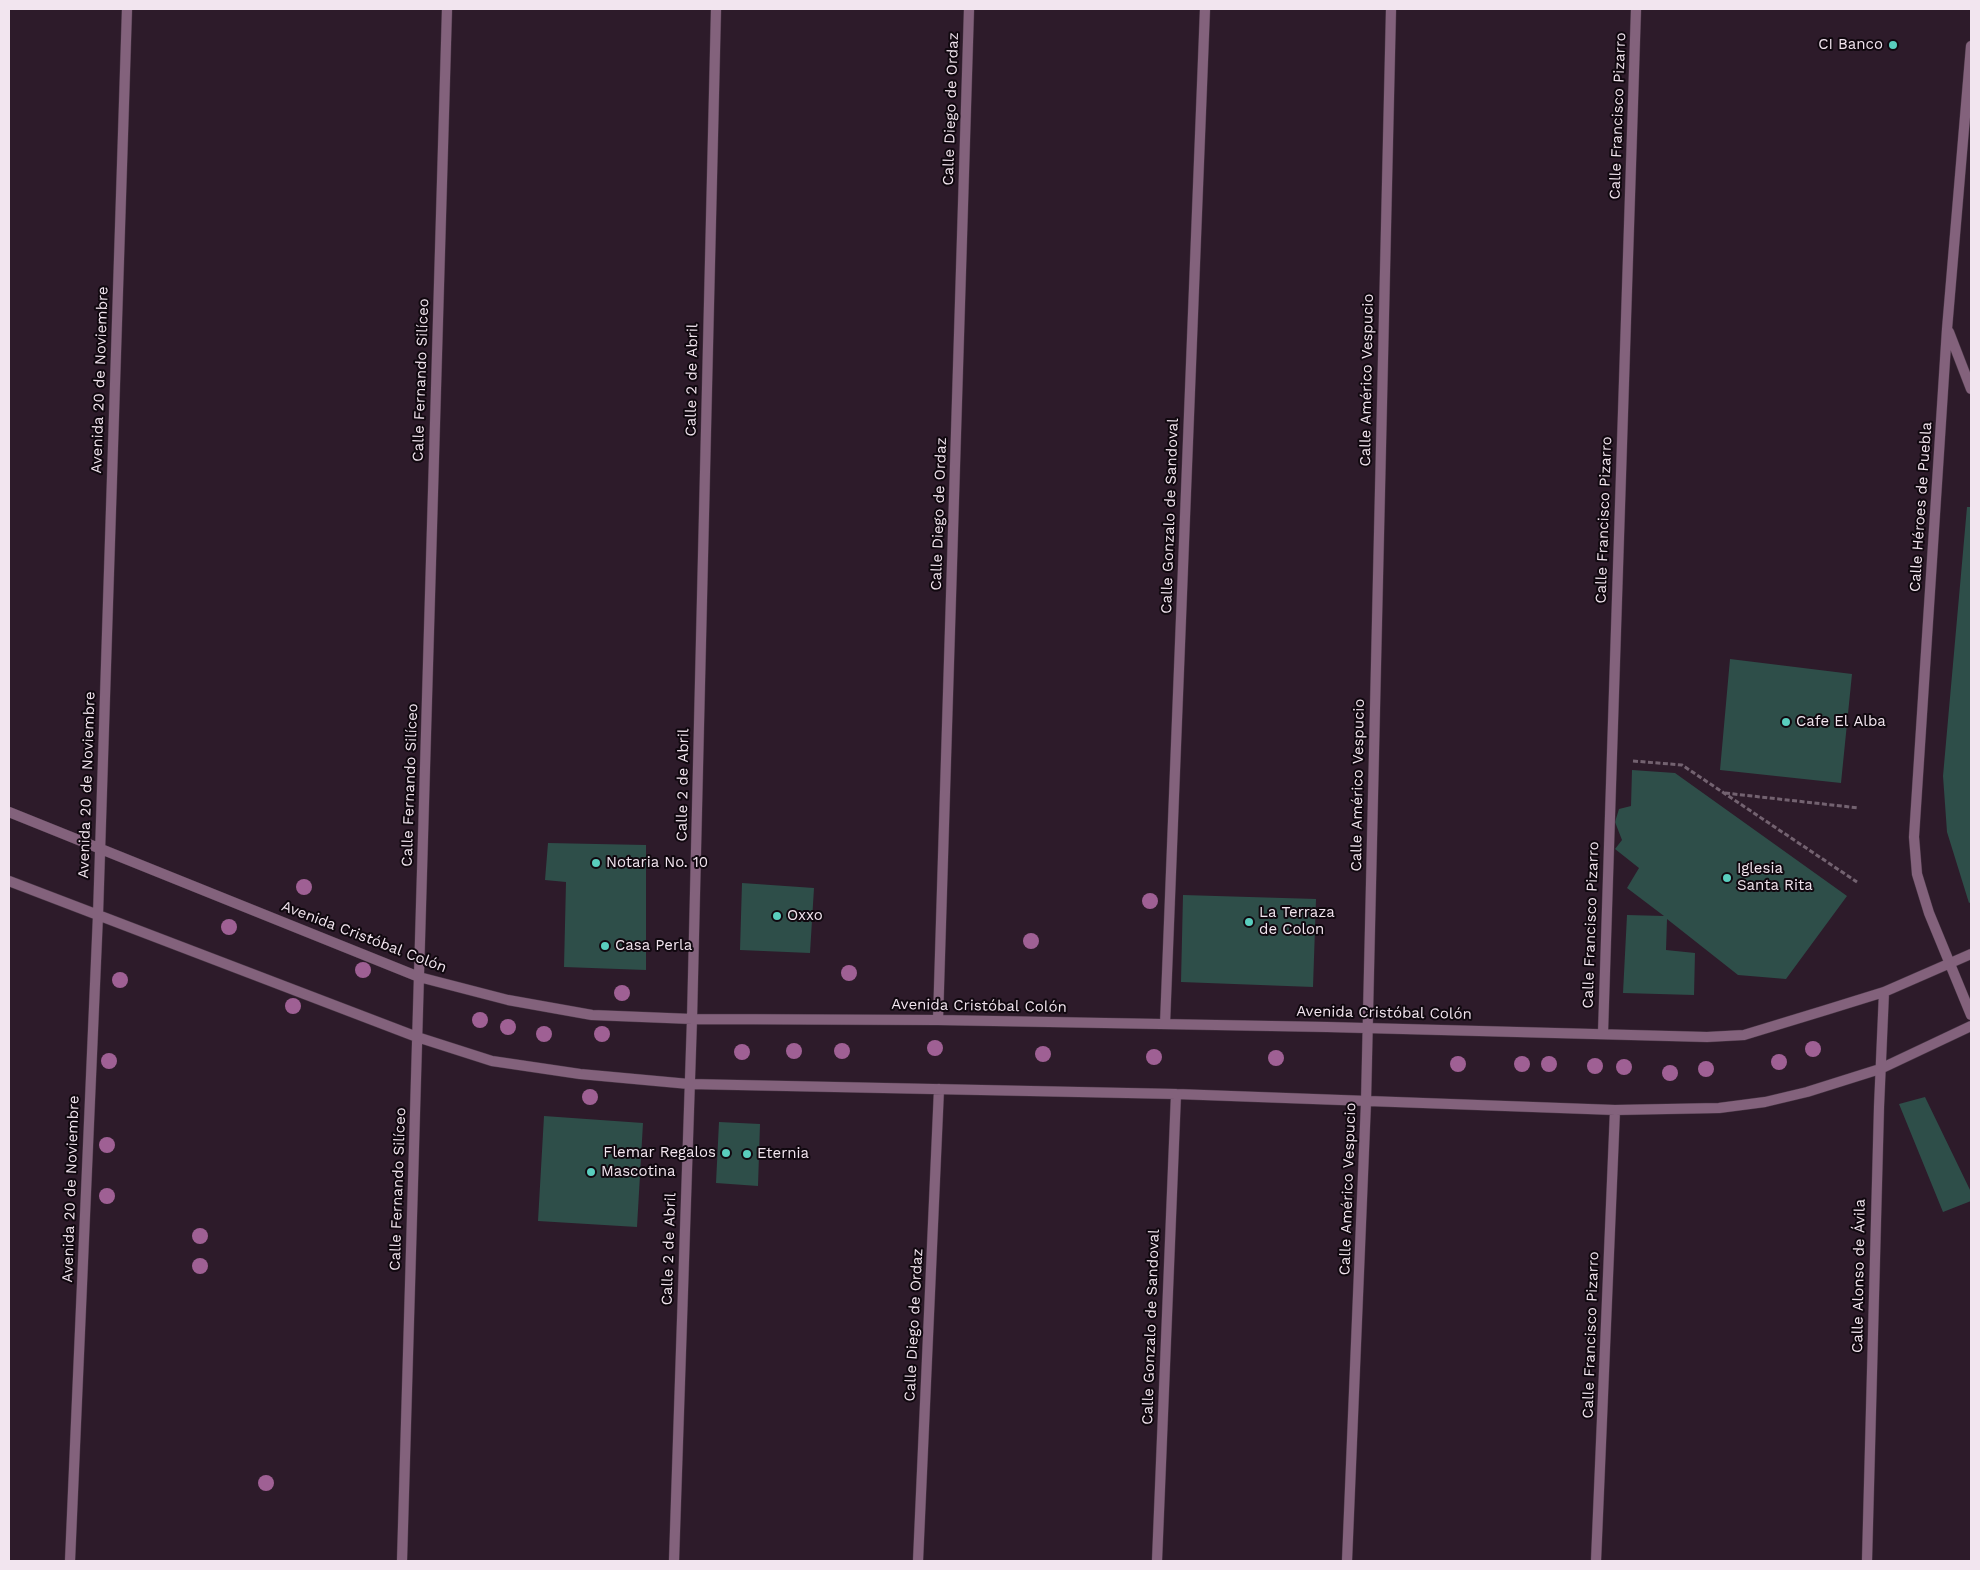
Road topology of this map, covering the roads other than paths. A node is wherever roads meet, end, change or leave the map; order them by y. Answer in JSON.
{"nodes":[{"id":1,"x":127,"y":9,"type":"edge"},
{"id":2,"x":447,"y":9,"type":"edge"},
{"id":3,"x":716,"y":9,"type":"edge"},
{"id":4,"x":969,"y":9,"type":"edge"},
{"id":5,"x":1205,"y":9,"type":"edge"},
{"id":6,"x":1391,"y":9,"type":"edge"},
{"id":7,"x":1636,"y":9,"type":"edge"},
{"id":8,"x":1971,"y":46,"type":"edge"},
{"id":9,"x":1948,"y":329,"type":"junction"},
{"id":10,"x":1971,"y":389,"type":"edge"},
{"id":11,"x":9,"y":812,"type":"edge"},
{"id":12,"x":100,"y":848,"type":"junction"},
{"id":13,"x":9,"y":881,"type":"edge"},
{"id":14,"x":98,"y":915,"type":"junction"},
{"id":15,"x":1971,"y":954,"type":"edge"},
{"id":16,"x":1949,"y":963,"type":"junction"},
{"id":17,"x":419,"y":977,"type":"junction"},
{"id":18,"x":1884,"y":992,"type":"junction"},
{"id":19,"x":1971,"y":1014,"type":"edge"},
{"id":20,"x":692,"y":1020,"type":"junction"},
{"id":21,"x":938,"y":1020,"type":"junction"},
{"id":22,"x":1165,"y":1024,"type":"junction"},
{"id":23,"x":1971,"y":1026,"type":"edge"},
{"id":24,"x":1367,"y":1028,"type":"junction"},
{"id":25,"x":1603,"y":1033,"type":"junction"},
{"id":26,"x":417,"y":1038,"type":"junction"},
{"id":27,"x":1880,"y":1069,"type":"junction"},
{"id":28,"x":689,"y":1084,"type":"junction"},
{"id":29,"x":939,"y":1090,"type":"junction"},
{"id":30,"x":1176,"y":1094,"type":"junction"},
{"id":31,"x":1366,"y":1102,"type":"junction"},
{"id":32,"x":1615,"y":1110,"type":"junction"},
{"id":33,"x":70,"y":1561,"type":"edge"},
{"id":34,"x":402,"y":1561,"type":"edge"},
{"id":35,"x":674,"y":1561,"type":"edge"},
{"id":36,"x":918,"y":1561,"type":"edge"},
{"id":37,"x":1157,"y":1561,"type":"edge"},
{"id":38,"x":1347,"y":1561,"type":"edge"},
{"id":39,"x":1596,"y":1561,"type":"edge"},
{"id":40,"x":1867,"y":1561,"type":"edge"}],
"edges":[{"from":1,"to":12,"type":"street","name":"Avenida 20 de Noviembre"},
{"from":2,"to":17,"type":"street","name":"Calle Fernando Silíceo"},
{"from":3,"to":20,"type":"street","name":"Calle 2 de Abril"},
{"from":4,"to":21,"type":"street","name":"Calle Diego de Ordaz"},
{"from":5,"to":22,"type":"street","name":"Calle Gonzalo de Sandoval"},
{"from":6,"to":24,"type":"street","name":"Calle Américo Vespucio"},
{"from":7,"to":25,"type":"street","name":"Calle Francisco Pizarro"},
{"from":8,"to":9,"type":"street","name":"Calle Héroes de Puebla"},
{"from":9,"to":10,"type":"street"},
{"from":9,"to":16,"type":"street","name":"Calle Héroes de Puebla"},
{"from":11,"to":12,"type":"street","name":"Avenida Cristóbal Colón"},
{"from":12,"to":14,"type":"street","name":"Avenida 20 de Noviembre"},
{"from":12,"to":17,"type":"street","name":"Avenida Cristóbal Colón"},
{"from":13,"to":14,"type":"street"},
{"from":14,"to":26,"type":"street"},
{"from":14,"to":33,"type":"street","name":"Avenida 20 de Noviembre"},
{"from":15,"to":16,"type":"street","name":"Avenida Cristóbal Colón"},
{"from":16,"to":18,"type":"street","name":"Avenida Cristóbal Colón"},
{"from":16,"to":19,"type":"street","name":"Calle Héroes de Puebla"},
{"from":17,"to":20,"type":"street","name":"Avenida Cristóbal Colón"},
{"from":17,"to":26,"type":"street","name":"Calle Fernando Silíceo"},
{"from":18,"to":25,"type":"street","name":"Avenida Cristóbal Colón"},
{"from":18,"to":27,"type":"street","name":"Calle Alonso de Ávila"},
{"from":20,"to":21,"type":"street","name":"Avenida Cristóbal Colón"},
{"from":20,"to":28,"type":"street","name":"Calle 2 de Abril"},
{"from":21,"to":22,"type":"street","name":"Avenida Cristóbal Colón"},
{"from":22,"to":24,"type":"street","name":"Avenida Cristóbal Colón"},
{"from":23,"to":27,"type":"street"},
{"from":24,"to":25,"type":"street","name":"Avenida Cristóbal Colón"},
{"from":24,"to":31,"type":"street","name":"Calle Américo Vespucio"},
{"from":26,"to":28,"type":"street"},
{"from":26,"to":34,"type":"street","name":"Calle Fernando Silíceo"},
{"from":27,"to":32,"type":"street"},
{"from":27,"to":40,"type":"street","name":"Calle Alonso de Ávila"},
{"from":28,"to":29,"type":"street"},
{"from":28,"to":35,"type":"street","name":"Calle 2 de Abril"},
{"from":29,"to":30,"type":"street"},
{"from":29,"to":36,"type":"street","name":"Calle Diego de Ordaz"},
{"from":30,"to":31,"type":"street"},
{"from":30,"to":37,"type":"street","name":"Calle Gonzalo de Sandoval"},
{"from":31,"to":32,"type":"street"},
{"from":31,"to":38,"type":"street","name":"Calle Américo Vespucio"},
{"from":32,"to":39,"type":"street","name":"Calle Francisco Pizarro"}]}
